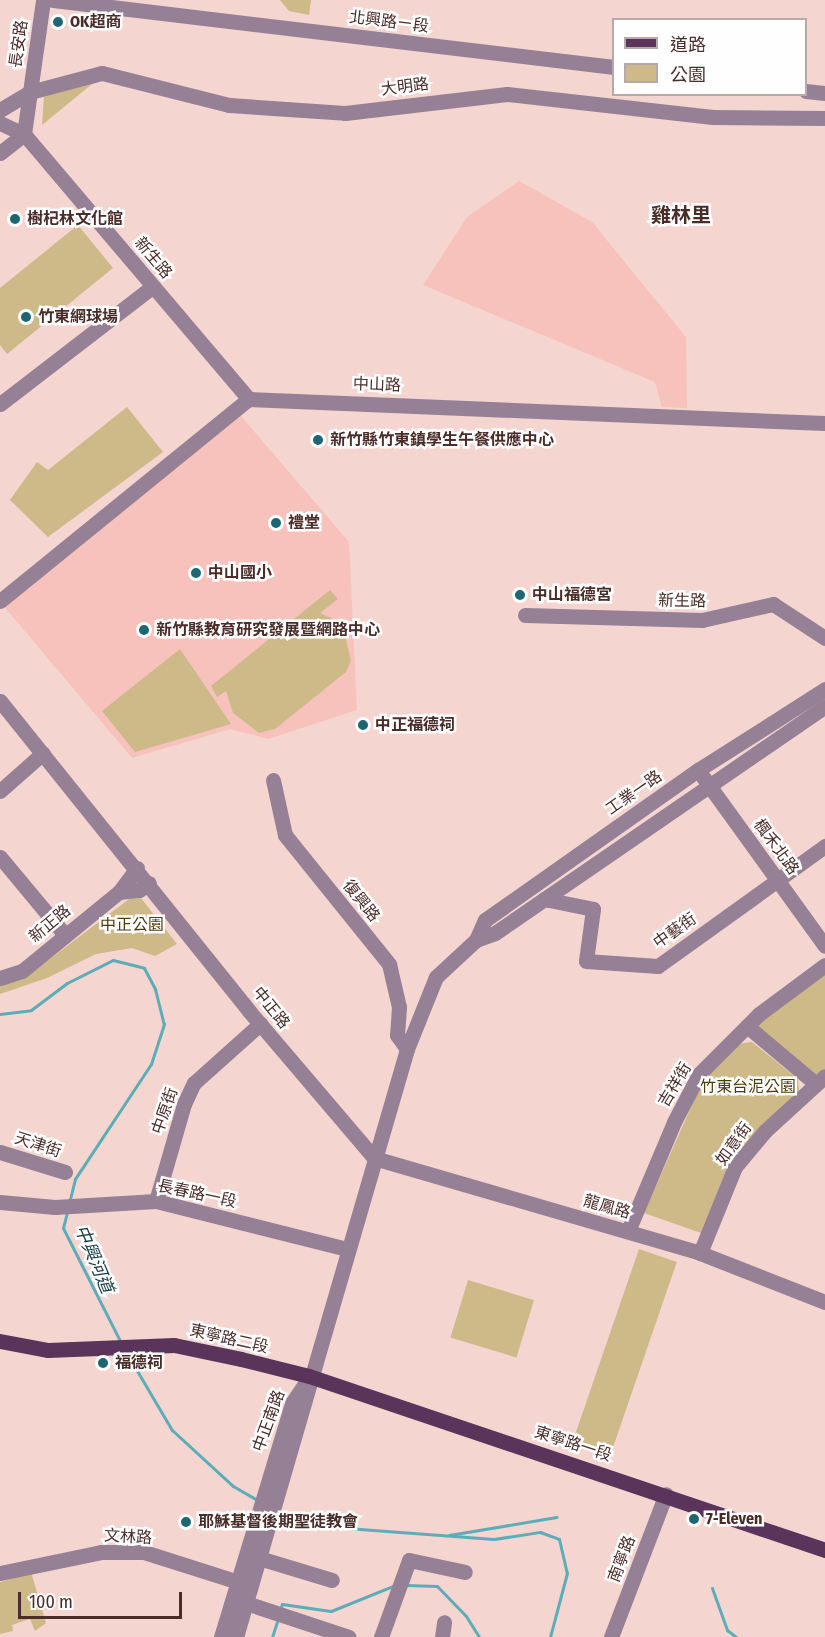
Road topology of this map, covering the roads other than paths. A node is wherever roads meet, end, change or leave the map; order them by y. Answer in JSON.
{"nodes":[{"id":1,"x":43,"y":0,"type":"edge"},
{"id":2,"x":53,"y":0,"type":"edge"},
{"id":3,"x":612,"y":67,"type":"edge"},
{"id":4,"x":807,"y":91,"type":"edge"},
{"id":5,"x":30,"y":92,"type":"junction"},
{"id":6,"x":825,"y":93,"type":"edge"},
{"id":7,"x":0,"y":110,"type":"edge"},
{"id":8,"x":825,"y":118,"type":"edge"},
{"id":9,"x":0,"y":123,"type":"edge"},
{"id":10,"x":24,"y":134,"type":"junction"},
{"id":11,"x":0,"y":153,"type":"edge"},
{"id":12,"x":153,"y":286,"type":"junction"},
{"id":13,"x":249,"y":399,"type":"junction"},
{"id":14,"x":0,"y":404,"type":"edge"},
{"id":15,"x":825,"y":423,"type":"edge"},
{"id":16,"x":0,"y":601,"type":"edge"},
{"id":17,"x":525,"y":615,"type":"dead end"},
{"id":18,"x":825,"y":638,"type":"edge"},
{"id":19,"x":825,"y":689,"type":"edge"},
{"id":20,"x":0,"y":701,"type":"edge"},
{"id":21,"x":825,"y":706,"type":"edge"},
{"id":22,"x":43,"y":753,"type":"junction"},
{"id":23,"x":698,"y":770,"type":"junction"},
{"id":24,"x":273,"y":780,"type":"dead end"},
{"id":25,"x":708,"y":784,"type":"junction"},
{"id":26,"x":0,"y":791,"type":"edge"},
{"id":27,"x":825,"y":846,"type":"edge"},
{"id":28,"x":0,"y":857,"type":"edge"},
{"id":29,"x":137,"y":868,"type":"junction"},
{"id":30,"x":778,"y":880,"type":"junction"},
{"id":31,"x":149,"y":883,"type":"junction"},
{"id":32,"x":119,"y":892,"type":"junction"},
{"id":33,"x":544,"y":899,"type":"junction"},
{"id":34,"x":65,"y":935,"type":"junction"},
{"id":35,"x":476,"y":940,"type":"junction"},
{"id":36,"x":825,"y":946,"type":"edge"},
{"id":37,"x":825,"y":965,"type":"edge"},
{"id":38,"x":0,"y":978,"type":"edge"},
{"id":39,"x":260,"y":1024,"type":"junction"},
{"id":40,"x":747,"y":1026,"type":"junction"},
{"id":41,"x":407,"y":1049,"type":"junction"},
{"id":42,"x":820,"y":1079,"type":"edge"},
{"id":43,"x":0,"y":1152,"type":"edge"},
{"id":44,"x":374,"y":1158,"type":"junction"},
{"id":45,"x":65,"y":1172,"type":"dead end"},
{"id":46,"x":156,"y":1201,"type":"junction"},
{"id":47,"x":0,"y":1202,"type":"edge"},
{"id":48,"x":628,"y":1231,"type":"junction"},
{"id":49,"x":347,"y":1249,"type":"junction"},
{"id":50,"x":700,"y":1253,"type":"junction"},
{"id":51,"x":825,"y":1302,"type":"edge"},
{"id":52,"x":0,"y":1341,"type":"edge"},
{"id":53,"x":309,"y":1376,"type":"junction"},
{"id":54,"x":666,"y":1494,"type":"junction"},
{"id":55,"x":267,"y":1506,"type":"junction"},
{"id":56,"x":825,"y":1550,"type":"edge"},
{"id":57,"x":259,"y":1558,"type":"junction"},
{"id":58,"x":465,"y":1572,"type":"dead end"},
{"id":59,"x":0,"y":1573,"type":"edge"},
{"id":60,"x":332,"y":1580,"type":"dead end"},
{"id":61,"x":244,"y":1584,"type":"junction"},
{"id":62,"x":246,"y":1603,"type":"junction"},
{"id":63,"x":221,"y":1637,"type":"edge"},
{"id":64,"x":236,"y":1637,"type":"edge"},
{"id":65,"x":349,"y":1637,"type":"edge"},
{"id":66,"x":381,"y":1637,"type":"edge"},
{"id":67,"x":610,"y":1637,"type":"edge"}],
"edges":[{"from":1,"to":5,"type":"street","name":"長安路"},
{"from":2,"to":3,"type":"street","name":"北興路ㄧ段"},
{"from":4,"to":6,"type":"street"},
{"from":5,"to":7,"type":"street","name":"大明路"},
{"from":5,"to":8,"type":"street","name":"大明路"},
{"from":5,"to":10,"type":"street","name":"長安路"},
{"from":9,"to":10,"type":"street","name":"新生路"},
{"from":10,"to":11,"type":"street"},
{"from":10,"to":12,"type":"street","name":"新生路"},
{"from":12,"to":13,"type":"street","name":"新生路"},
{"from":12,"to":14,"type":"street"},
{"from":13,"to":15,"type":"street","name":"中山路"},
{"from":13,"to":16,"type":"street"},
{"from":17,"to":18,"type":"street","name":"新生路"},
{"from":19,"to":23,"type":"street","name":"工業一路"},
{"from":20,"to":22,"type":"street","name":"中正路"},
{"from":21,"to":25,"type":"street","name":"工業一路"},
{"from":22,"to":26,"type":"street"},
{"from":22,"to":29,"type":"street","name":"中正路"},
{"from":23,"to":25,"type":"street","name":"楓禾北路"},
{"from":23,"to":35,"type":"street","name":"工業一路"},
{"from":24,"to":41,"type":"street","name":"復興路"},
{"from":25,"to":30,"type":"street","name":"楓禾北路"},
{"from":25,"to":33,"type":"street","name":"工業一路"},
{"from":27,"to":30,"type":"street","name":"中藝街"},
{"from":28,"to":34,"type":"street"},
{"from":29,"to":31,"type":"street","name":"中正路"},
{"from":29,"to":32,"type":"street","name":"新正路"},
{"from":30,"to":33,"type":"street","name":"中藝街"},
{"from":30,"to":36,"type":"street","name":"楓禾北路"},
{"from":31,"to":32,"type":"street","name":"新正路"},
{"from":31,"to":39,"type":"street","name":"中正路"},
{"from":32,"to":34,"type":"street","name":"新正路"},
{"from":33,"to":35,"type":"street","name":"工業一路"},
{"from":34,"to":38,"type":"street","name":"新正路"},
{"from":35,"to":41,"type":"street","name":"工業一路"},
{"from":37,"to":40,"type":"street","name":"吉祥街"},
{"from":39,"to":44,"type":"street","name":"中正路"},
{"from":39,"to":46,"type":"street","name":"中原街"},
{"from":40,"to":42,"type":"street"},
{"from":40,"to":48,"type":"street","name":"吉祥街"},
{"from":41,"to":44,"type":"street","name":"工業一路"},
{"from":42,"to":50,"type":"street","name":"如意街"},
{"from":43,"to":45,"type":"street","name":"天津街"},
{"from":44,"to":48,"type":"street","name":"龍鳳路"},
{"from":44,"to":49,"type":"street"},
{"from":46,"to":47,"type":"street","name":"長春路一段"},
{"from":46,"to":49,"type":"street","name":"長春路一段"},
{"from":48,"to":50,"type":"street","name":"龍鳳路"},
{"from":49,"to":53,"type":"street"},
{"from":50,"to":51,"type":"street","name":"龍鳳路"},
{"from":52,"to":53,"type":"main road","name":"東寧路二段"},
{"from":53,"to":54,"type":"main road","name":"東寧路一段"},
{"from":53,"to":55,"type":"street","name":"中正南路"},
{"from":54,"to":56,"type":"main road","name":"東寧路一段"},
{"from":54,"to":67,"type":"street","name":"南寧路"},
{"from":55,"to":57,"type":"street","name":"中正南路"},
{"from":55,"to":61,"type":"street","name":"中正南路"},
{"from":57,"to":60,"type":"street"},
{"from":57,"to":61,"type":"street","name":"中正南路"},
{"from":58,"to":66,"type":"street"},
{"from":59,"to":61,"type":"street","name":"文林路"},
{"from":61,"to":62,"type":"street","name":"中正南路"},
{"from":61,"to":63,"type":"street","name":"中正南路"},
{"from":62,"to":64,"type":"street","name":"中正南路"},
{"from":62,"to":65,"type":"street"}]}
